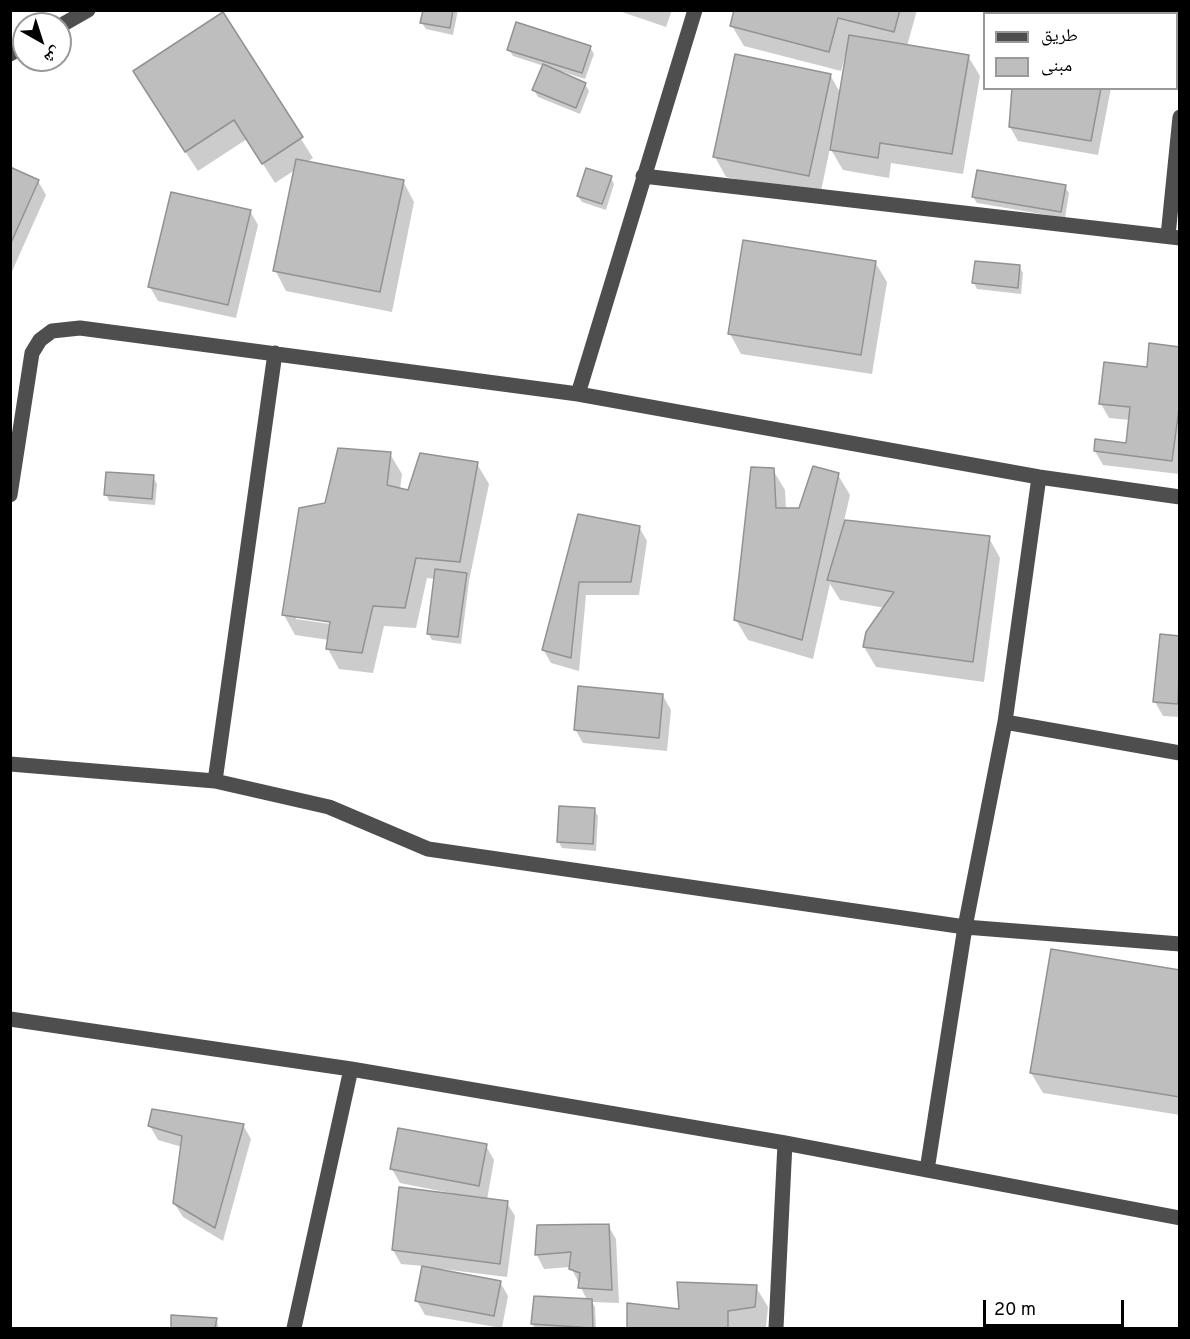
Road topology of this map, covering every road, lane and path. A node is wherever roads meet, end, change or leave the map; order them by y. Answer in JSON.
{"nodes":[{"id":1,"x":88,"y":10,"type":"edge"},
{"id":2,"x":695,"y":10,"type":"edge"},
{"id":3,"x":72,"y":19,"type":"edge"},
{"id":4,"x":1179,"y":117,"type":"edge"},
{"id":5,"x":643,"y":176,"type":"junction"},
{"id":6,"x":1174,"y":237,"type":"edge"},
{"id":7,"x":275,"y":353,"type":"junction"},
{"id":8,"x":578,"y":394,"type":"junction"},
{"id":9,"x":1039,"y":477,"type":"junction"},
{"id":10,"x":10,"y":495,"type":"edge"},
{"id":11,"x":1179,"y":497,"type":"edge"},
{"id":12,"x":1005,"y":722,"type":"junction"},
{"id":13,"x":1179,"y":753,"type":"edge"},
{"id":14,"x":10,"y":764,"type":"edge"},
{"id":15,"x":215,"y":781,"type":"junction"},
{"id":16,"x":965,"y":927,"type":"junction"},
{"id":17,"x":1179,"y":944,"type":"edge"},
{"id":18,"x":10,"y":1019,"type":"edge"},
{"id":19,"x":351,"y":1069,"type":"junction"},
{"id":20,"x":785,"y":1143,"type":"junction"},
{"id":21,"x":927,"y":1170,"type":"junction"},
{"id":22,"x":1179,"y":1218,"type":"edge"},
{"id":23,"x":294,"y":1329,"type":"edge"},
{"id":24,"x":776,"y":1329,"type":"edge"}],
"edges":[{"from":1,"to":3,"type":"street"},
{"from":2,"to":5,"type":"street"},
{"from":4,"to":6,"type":"street"},
{"from":5,"to":6,"type":"street"},
{"from":5,"to":8,"type":"street"},
{"from":7,"to":8,"type":"street"},
{"from":7,"to":10,"type":"street"},
{"from":7,"to":15,"type":"street"},
{"from":8,"to":9,"type":"street"},
{"from":9,"to":11,"type":"street"},
{"from":9,"to":12,"type":"street"},
{"from":12,"to":13,"type":"street"},
{"from":12,"to":16,"type":"street"},
{"from":14,"to":15,"type":"street"},
{"from":15,"to":16,"type":"street"},
{"from":16,"to":17,"type":"street"},
{"from":16,"to":21,"type":"street"},
{"from":18,"to":19,"type":"street"},
{"from":19,"to":20,"type":"street"},
{"from":19,"to":23,"type":"street"},
{"from":20,"to":21,"type":"street"},
{"from":20,"to":24,"type":"street"},
{"from":21,"to":22,"type":"street"}]}
